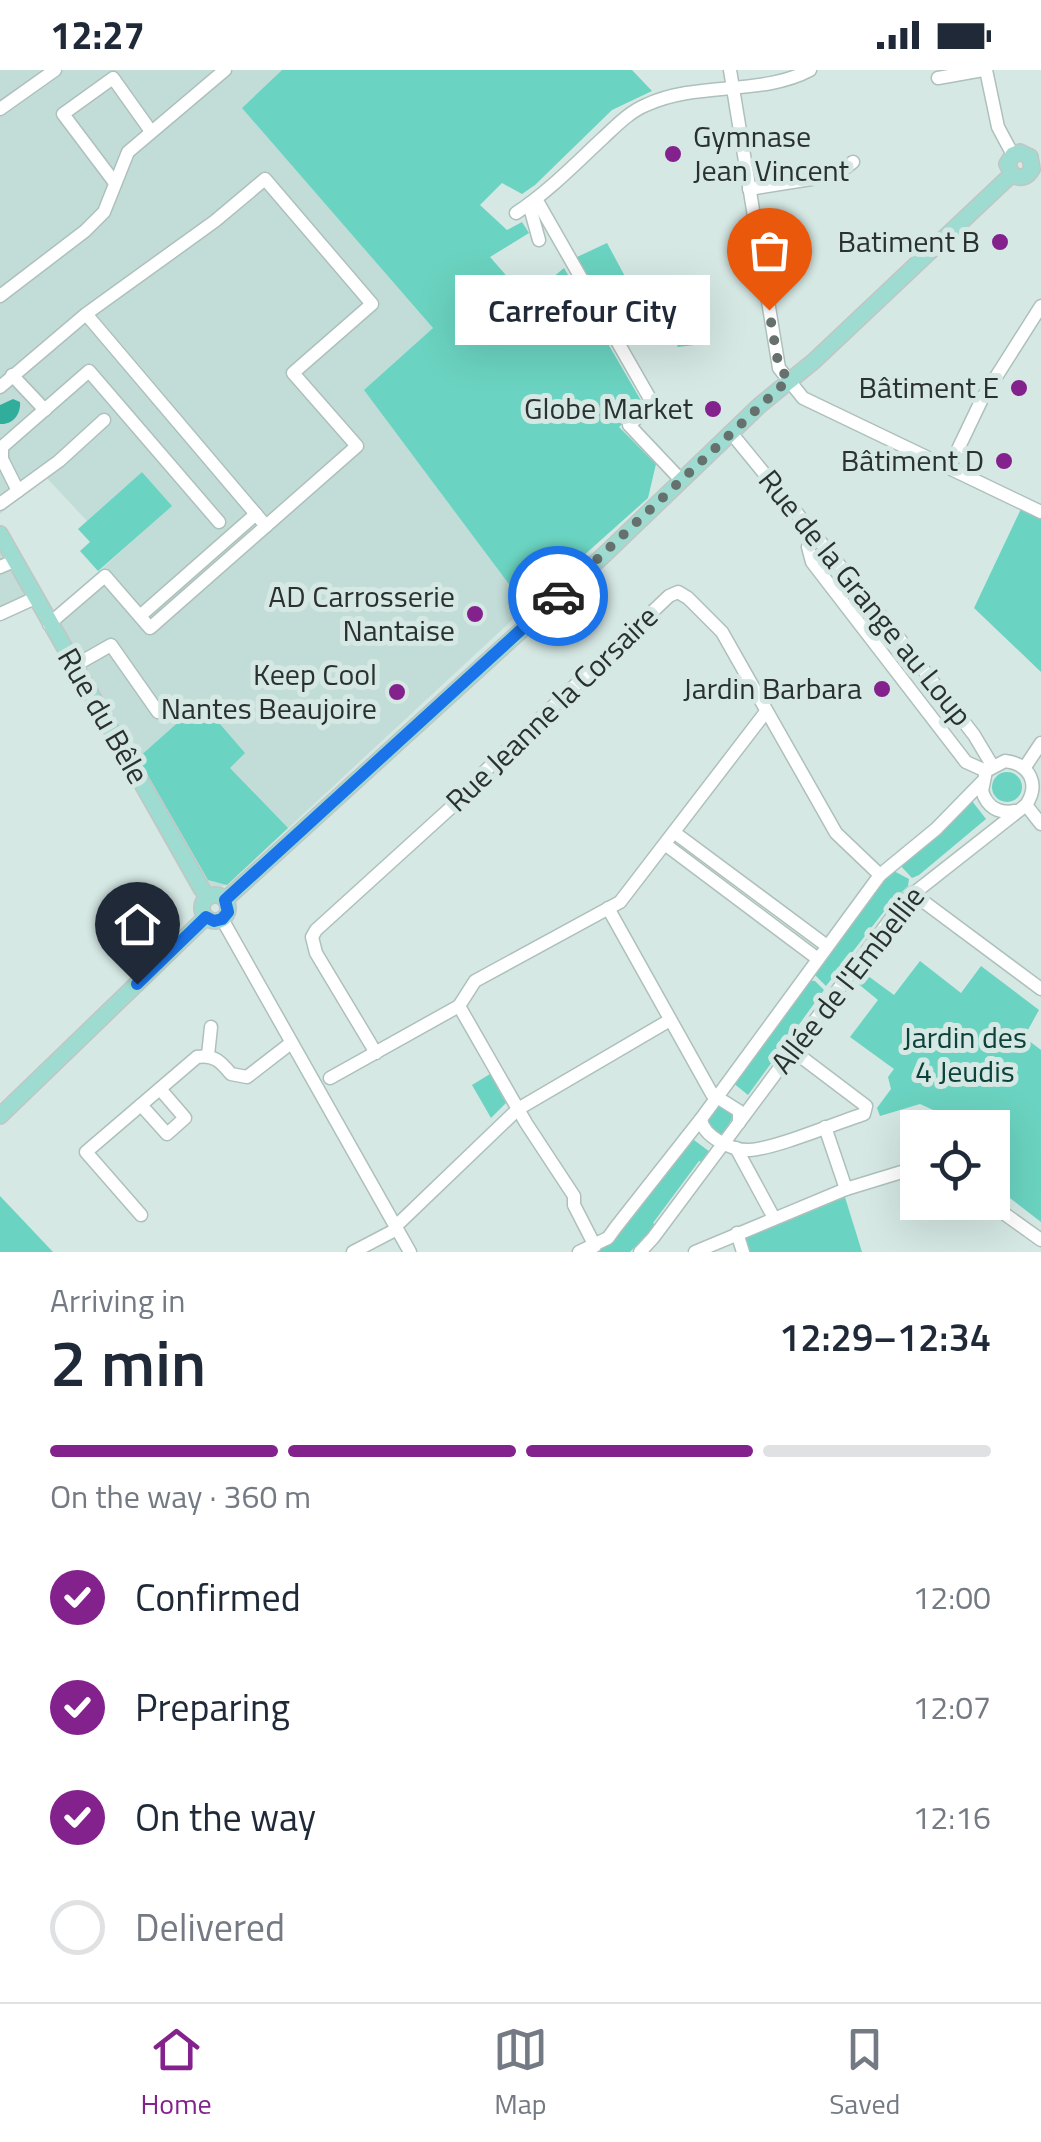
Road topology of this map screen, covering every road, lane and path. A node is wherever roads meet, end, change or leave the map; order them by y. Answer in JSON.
{"nodes":[{"id":1,"x":55,"y":70,"type":"edge"},
{"id":2,"x":225,"y":70,"type":"edge"},
{"id":3,"x":730,"y":70,"type":"edge"},
{"id":4,"x":810,"y":70,"type":"edge"},
{"id":5,"x":984,"y":70,"type":"edge"},
{"id":6,"x":938,"y":78,"type":"dead end"},
{"id":7,"x":732,"y":87,"type":"junction"},
{"id":8,"x":0,"y":109,"type":"edge"},
{"id":9,"x":150,"y":130,"type":"junction"},
{"id":10,"x":1028,"y":153,"type":"edge"},
{"id":11,"x":854,"y":162,"type":"dead end"},
{"id":12,"x":115,"y":183,"type":"junction"},
{"id":13,"x":749,"y":189,"type":"junction"},
{"id":14,"x":532,"y":202,"type":"junction"},
{"id":15,"x":516,"y":213,"type":"dead end"},
{"id":16,"x":538,"y":240,"type":"dead end"},
{"id":17,"x":0,"y":296,"type":"edge"},
{"id":18,"x":1041,"y":306,"type":"edge"},
{"id":19,"x":86,"y":314,"type":"junction"},
{"id":20,"x":12,"y":375,"type":"junction"},
{"id":21,"x":789,"y":379,"type":"junction"},
{"id":22,"x":0,"y":388,"type":"edge"},
{"id":23,"x":44,"y":410,"type":"junction"},
{"id":24,"x":104,"y":420,"type":"dead end"},
{"id":25,"x":732,"y":434,"type":"junction"},
{"id":26,"x":949,"y":468,"type":"junction"},
{"id":27,"x":680,"y":480,"type":"junction"},
{"id":28,"x":18,"y":491,"type":"junction"},
{"id":29,"x":0,"y":504,"type":"edge"},
{"id":30,"x":1041,"y":512,"type":"edge"},
{"id":31,"x":256,"y":514,"type":"junction"},
{"id":32,"x":219,"y":522,"type":"dead end"},
{"id":33,"x":266,"y":526,"type":"junction"},
{"id":34,"x":816,"y":534,"type":"junction"},
{"id":35,"x":1,"y":537,"type":"edge"},
{"id":36,"x":7,"y":564,"type":"edge"},
{"id":37,"x":35,"y":598,"type":"junction"},
{"id":38,"x":0,"y":614,"type":"edge"},
{"id":39,"x":140,"y":616,"type":"junction"},
{"id":40,"x":49,"y":624,"type":"junction"},
{"id":41,"x":74,"y":666,"type":"junction"},
{"id":42,"x":158,"y":712,"type":"dead end"},
{"id":43,"x":765,"y":713,"type":"junction"},
{"id":44,"x":1041,"y":743,"type":"edge"},
{"id":45,"x":1025,"y":767,"type":"junction"},
{"id":46,"x":987,"y":773,"type":"junction"},
{"id":47,"x":1021,"y":808,"type":"junction"},
{"id":48,"x":1041,"y":824,"type":"edge"},
{"id":49,"x":675,"y":833,"type":"junction"},
{"id":50,"x":666,"y":845,"type":"junction"},
{"id":51,"x":880,"y":874,"type":"junction"},
{"id":52,"x":912,"y":893,"type":"junction"},
{"id":53,"x":207,"y":898,"type":"junction"},
{"id":54,"x":225,"y":900,"type":"junction"},
{"id":55,"x":608,"y":908,"type":"junction"},
{"id":56,"x":214,"y":918,"type":"junction"},
{"id":57,"x":828,"y":946,"type":"junction"},
{"id":58,"x":818,"y":959,"type":"junction"},
{"id":59,"x":1041,"y":990,"type":"edge"},
{"id":60,"x":459,"y":1006,"type":"junction"},
{"id":61,"x":670,"y":1020,"type":"junction"},
{"id":62,"x":211,"y":1027,"type":"dead end"},
{"id":63,"x":291,"y":1042,"type":"junction"},
{"id":64,"x":792,"y":1050,"type":"junction"},
{"id":65,"x":376,"y":1053,"type":"junction"},
{"id":66,"x":208,"y":1055,"type":"junction"},
{"id":67,"x":330,"y":1078,"type":"dead end"},
{"id":68,"x":160,"y":1089,"type":"junction"},
{"id":69,"x":716,"y":1096,"type":"junction"},
{"id":70,"x":142,"y":1105,"type":"junction"},
{"id":71,"x":518,"y":1110,"type":"junction"},
{"id":72,"x":0,"y":1116,"type":"edge"},
{"id":73,"x":701,"y":1120,"type":"junction"},
{"id":74,"x":739,"y":1123,"type":"junction"},
{"id":75,"x":825,"y":1127,"type":"junction"},
{"id":76,"x":731,"y":1145,"type":"junction"},
{"id":77,"x":900,"y":1173,"type":"edge"},
{"id":78,"x":846,"y":1190,"type":"junction"},
{"id":79,"x":141,"y":1215,"type":"dead end"},
{"id":80,"x":1010,"y":1217,"type":"edge"},
{"id":81,"x":774,"y":1218,"type":"junction"},
{"id":82,"x":396,"y":1228,"type":"junction"},
{"id":83,"x":738,"y":1233,"type":"junction"},
{"id":84,"x":1041,"y":1240,"type":"edge"},
{"id":85,"x":595,"y":1246,"type":"junction"},
{"id":86,"x":353,"y":1252,"type":"edge"},
{"id":87,"x":410,"y":1252,"type":"edge"},
{"id":88,"x":580,"y":1252,"type":"edge"},
{"id":89,"x":640,"y":1252,"type":"edge"},
{"id":90,"x":695,"y":1252,"type":"edge"},
{"id":91,"x":743,"y":1252,"type":"edge"}],
"edges":[{"from":1,"to":8,"type":"street"},
{"from":2,"to":9,"type":"street"},
{"from":3,"to":7,"type":"street"},
{"from":4,"to":7,"type":"street"},
{"from":5,"to":6,"type":"street"},
{"from":5,"to":10,"type":"street"},
{"from":7,"to":13,"type":"street"},
{"from":7,"to":14,"type":"street"},
{"from":9,"to":12,"type":"street"},
{"from":9,"to":12,"type":"street"},
{"from":10,"to":21,"type":"main road"},
{"from":11,"to":13,"type":"street"},
{"from":12,"to":17,"type":"street"},
{"from":13,"to":21,"type":"street"},
{"from":14,"to":15,"type":"street"},
{"from":14,"to":16,"type":"street"},
{"from":14,"to":27,"type":"street"},
{"from":18,"to":26,"type":"street"},
{"from":19,"to":20,"type":"street"},
{"from":19,"to":31,"type":"street"},
{"from":19,"to":33,"type":"street"},
{"from":20,"to":22,"type":"street"},
{"from":20,"to":23,"type":"street"},
{"from":21,"to":25,"type":"main road"},
{"from":21,"to":26,"type":"street"},
{"from":23,"to":28,"type":"street"},
{"from":23,"to":32,"type":"street"},
{"from":24,"to":28,"type":"street"},
{"from":25,"to":27,"type":"main road"},
{"from":25,"to":34,"type":"street","name":"Rue de la Grange au Loup"},
{"from":26,"to":30,"type":"street"},
{"from":27,"to":54,"type":"main road"},
{"from":28,"to":29,"type":"street"},
{"from":31,"to":33,"type":"street"},
{"from":31,"to":39,"type":"street"},
{"from":33,"to":39,"type":"street"},
{"from":34,"to":46,"type":"street","name":"Rue de la Grange au Loup"},
{"from":34,"to":46,"type":"street"},
{"from":35,"to":36,"type":"main road","name":"Rue du Bêle"},
{"from":36,"to":37,"type":"main road","name":"Rue du Bêle"},
{"from":37,"to":38,"type":"street"},
{"from":37,"to":40,"type":"main road","name":"Rue du Bêle"},
{"from":39,"to":40,"type":"street"},
{"from":40,"to":41,"type":"main road","name":"Rue du Bêle"},
{"from":41,"to":42,"type":"street"},
{"from":41,"to":53,"type":"main road","name":"Rue du Bêle"},
{"from":43,"to":49,"type":"street"},
{"from":43,"to":51,"type":"street","name":"Rue Jeanne la Corsaire"},
{"from":43,"to":65,"type":"street","name":"Rue Jeanne la Corsaire"},
{"from":44,"to":45,"type":"street"},
{"from":45,"to":46,"type":"street"},
{"from":45,"to":47,"type":"street"},
{"from":46,"to":47,"type":"street","name":"Rue de la Grange au Loup"},
{"from":46,"to":51,"type":"street","name":"Allée de l'Embellie"},
{"from":47,"to":48,"type":"street","name":"Rue de la Grange au Loup"},
{"from":47,"to":52,"type":"street","name":"Allée de l'Embellie"},
{"from":49,"to":50,"type":"street"},
{"from":49,"to":57,"type":"street"},
{"from":50,"to":55,"type":"street"},
{"from":50,"to":58,"type":"street"},
{"from":51,"to":57,"type":"street","name":"Allée de l'Embellie"},
{"from":52,"to":59,"type":"street"},
{"from":52,"to":64,"type":"street","name":"Allée de l'Embellie"},
{"from":53,"to":54,"type":"main road"},
{"from":53,"to":56,"type":"main road"},
{"from":54,"to":56,"type":"main road"},
{"from":55,"to":60,"type":"street"},
{"from":55,"to":61,"type":"street"},
{"from":56,"to":63,"type":"street"},
{"from":56,"to":72,"type":"main road"},
{"from":57,"to":58,"type":"street","name":"Allée de l'Embellie"},
{"from":58,"to":69,"type":"street","name":"Allée de l'Embellie"},
{"from":60,"to":65,"type":"street"},
{"from":60,"to":71,"type":"street"},
{"from":61,"to":69,"type":"street"},
{"from":61,"to":71,"type":"street"},
{"from":62,"to":66,"type":"street"},
{"from":63,"to":66,"type":"street"},
{"from":63,"to":82,"type":"street"},
{"from":64,"to":74,"type":"street","name":"Allée de l'Embellie"},
{"from":64,"to":75,"type":"street"},
{"from":65,"to":67,"type":"street"},
{"from":66,"to":68,"type":"street"},
{"from":68,"to":70,"type":"street"},
{"from":68,"to":70,"type":"street"},
{"from":69,"to":73,"type":"street","name":"Allée de l'Embellie"},
{"from":69,"to":74,"type":"street"},
{"from":70,"to":79,"type":"street"},
{"from":71,"to":82,"type":"street"},
{"from":71,"to":85,"type":"street"},
{"from":73,"to":76,"type":"street"},
{"from":73,"to":85,"type":"street","name":"Allée de l'Embellie"},
{"from":74,"to":76,"type":"street","name":"Allée de l'Embellie"},
{"from":75,"to":76,"type":"street"},
{"from":75,"to":78,"type":"street"},
{"from":76,"to":81,"type":"street"},
{"from":76,"to":89,"type":"street","name":"Allée de l'Embellie"},
{"from":77,"to":78,"type":"street"},
{"from":78,"to":81,"type":"street"},
{"from":80,"to":84,"type":"street"},
{"from":81,"to":83,"type":"street"},
{"from":82,"to":86,"type":"street"},
{"from":82,"to":87,"type":"street"},
{"from":83,"to":90,"type":"street"},
{"from":83,"to":91,"type":"street"},
{"from":85,"to":88,"type":"street","name":"Allée de l'Embellie"}]}
